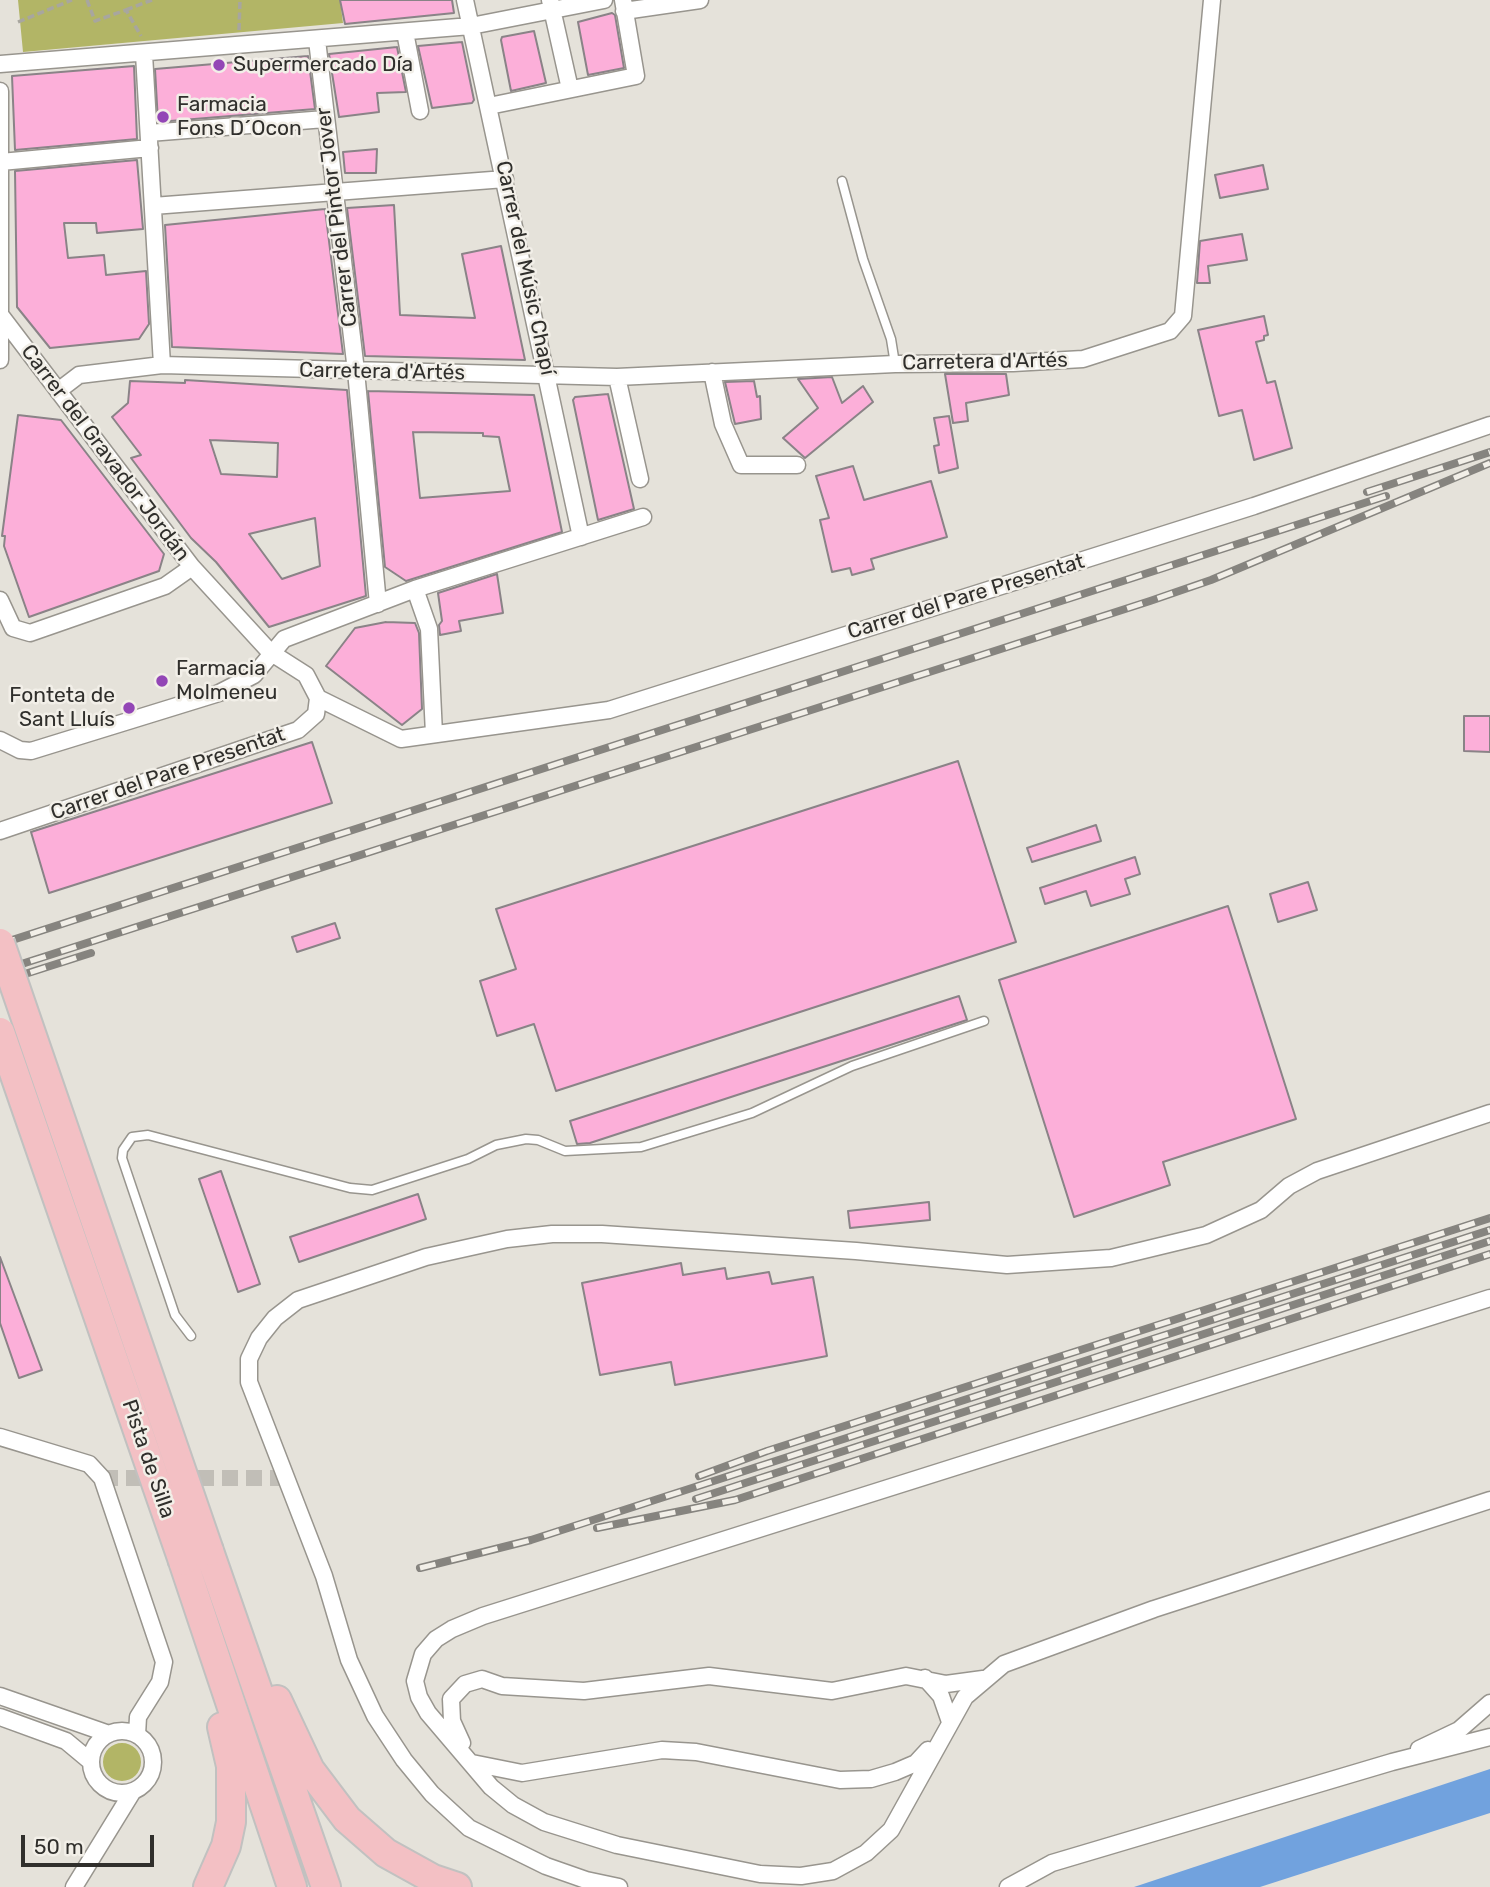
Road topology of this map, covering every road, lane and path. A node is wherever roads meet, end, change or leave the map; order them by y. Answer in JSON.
{"nodes":[{"id":1,"x":72,"y":0,"type":"edge"},
{"id":2,"x":87,"y":0,"type":"edge"},
{"id":3,"x":152,"y":0,"type":"edge"},
{"id":4,"x":240,"y":0,"type":"edge"},
{"id":5,"x":465,"y":0,"type":"edge"},
{"id":6,"x":604,"y":0,"type":"edge"},
{"id":7,"x":700,"y":0,"type":"edge"},
{"id":8,"x":1212,"y":0,"type":"edge"},
{"id":9,"x":551,"y":5,"type":"edge"},
{"id":10,"x":623,"y":5,"type":"edge"},
{"id":11,"x":125,"y":10,"type":"junction"},
{"id":12,"x":18,"y":22,"type":"dead end"},
{"id":13,"x":471,"y":26,"type":"junction"},
{"id":14,"x":405,"y":32,"type":"junction"},
{"id":15,"x":239,"y":36,"type":"dead end"},
{"id":16,"x":317,"y":40,"type":"junction"},
{"id":17,"x":145,"y":49,"type":"junction"},
{"id":18,"x":0,"y":64,"type":"edge"},
{"id":19,"x":570,"y":89,"type":"junction"},
{"id":20,"x":0,"y":91,"type":"edge"},
{"id":21,"x":489,"y":106,"type":"junction"},
{"id":22,"x":420,"y":111,"type":"dead end"},
{"id":23,"x":325,"y":119,"type":"junction"},
{"id":24,"x":149,"y":141,"type":"junction"},
{"id":25,"x":1,"y":162,"type":"edge"},
{"id":26,"x":505,"y":179,"type":"junction"},
{"id":27,"x":842,"y":181,"type":"dead end"},
{"id":28,"x":334,"y":190,"type":"junction"},
{"id":29,"x":153,"y":206,"type":"junction"},
{"id":30,"x":2,"y":317,"type":"junction"},
{"id":31,"x":0,"y":352,"type":"edge"},
{"id":32,"x":895,"y":364,"type":"junction"},
{"id":33,"x":162,"y":365,"type":"junction"},
{"id":34,"x":356,"y":371,"type":"junction"},
{"id":35,"x":712,"y":372,"type":"junction"},
{"id":36,"x":548,"y":376,"type":"junction"},
{"id":37,"x":617,"y":377,"type":"junction"},
{"id":38,"x":58,"y":391,"type":"junction"},
{"id":39,"x":1490,"y":425,"type":"edge"},
{"id":40,"x":797,"y":465,"type":"dead end"},
{"id":41,"x":640,"y":479,"type":"dead end"},
{"id":42,"x":642,"y":517,"type":"dead end"},
{"id":43,"x":581,"y":537,"type":"junction"},
{"id":44,"x":192,"y":567,"type":"junction"},
{"id":45,"x":415,"y":589,"type":"junction"},
{"id":46,"x":0,"y":600,"type":"edge"},
{"id":47,"x":379,"y":604,"type":"junction"},
{"id":48,"x":270,"y":652,"type":"junction"},
{"id":49,"x":318,"y":698,"type":"junction"},
{"id":50,"x":435,"y":734,"type":"junction"},
{"id":51,"x":0,"y":740,"type":"edge"},
{"id":52,"x":0,"y":831,"type":"edge"},
{"id":53,"x":0,"y":943,"type":"edge"},
{"id":54,"x":984,"y":1021,"type":"dead end"},
{"id":55,"x":0,"y":1032,"type":"edge"},
{"id":56,"x":1490,"y":1113,"type":"edge"},
{"id":57,"x":1490,"y":1298,"type":"edge"},
{"id":58,"x":191,"y":1336,"type":"dead end"},
{"id":59,"x":0,"y":1437,"type":"edge"},
{"id":60,"x":1490,"y":1500,"type":"edge"},
{"id":61,"x":196,"y":1556,"type":"junction"},
{"id":62,"x":243,"y":1650,"type":"junction"},
{"id":63,"x":925,"y":1678,"type":"junction"},
{"id":64,"x":983,"y":1679,"type":"junction"},
{"id":65,"x":0,"y":1696,"type":"edge"},
{"id":66,"x":1490,"y":1703,"type":"edge"},
{"id":67,"x":0,"y":1717,"type":"edge"},
{"id":68,"x":947,"y":1727,"type":"junction"},
{"id":69,"x":109,"y":1734,"type":"junction"},
{"id":70,"x":137,"y":1735,"type":"junction"},
{"id":71,"x":1490,"y":1737,"type":"edge"},
{"id":72,"x":90,"y":1761,"type":"junction"},
{"id":73,"x":1392,"y":1762,"type":"junction"},
{"id":74,"x":471,"y":1763,"type":"junction"},
{"id":75,"x":133,"y":1791,"type":"junction"},
{"id":76,"x":74,"y":1887,"type":"edge"},
{"id":77,"x":208,"y":1887,"type":"edge"},
{"id":78,"x":292,"y":1887,"type":"edge"},
{"id":79,"x":326,"y":1887,"type":"edge"},
{"id":80,"x":457,"y":1887,"type":"edge"},
{"id":81,"x":619,"y":1887,"type":"edge"},
{"id":82,"x":1008,"y":1887,"type":"edge"}],
"edges":[{"from":1,"to":12,"type":"path"},
{"from":2,"to":11,"type":"path"},
{"from":3,"to":11,"type":"path"},
{"from":4,"to":15,"type":"path"},
{"from":5,"to":13,"type":"street","name":"Carrer del Músic Chapí"},
{"from":6,"to":9,"type":"street"},
{"from":7,"to":10,"type":"street"},
{"from":8,"to":32,"type":"street","name":"Carretera d'Artés"},
{"from":9,"to":13,"type":"street"},
{"from":9,"to":19,"type":"street"},
{"from":10,"to":19,"type":"street"},
{"from":11,"to":17,"type":"path"},
{"from":13,"to":14,"type":"street"},
{"from":13,"to":21,"type":"street","name":"Carrer del Músic Chapí"},
{"from":14,"to":16,"type":"street"},
{"from":14,"to":22,"type":"street"},
{"from":16,"to":17,"type":"street"},
{"from":16,"to":23,"type":"street","name":"Carrer del Pintor Jover"},
{"from":17,"to":18,"type":"street"},
{"from":17,"to":24,"type":"street"},
{"from":19,"to":21,"type":"street"},
{"from":20,"to":25,"type":"street"},
{"from":21,"to":26,"type":"street","name":"Carrer del Músic Chapí"},
{"from":23,"to":24,"type":"street"},
{"from":23,"to":28,"type":"street","name":"Carrer del Pintor Jover"},
{"from":24,"to":25,"type":"street"},
{"from":24,"to":29,"type":"street"},
{"from":25,"to":30,"type":"street"},
{"from":26,"to":28,"type":"street"},
{"from":26,"to":36,"type":"street","name":"Carrer del Músic Chapí"},
{"from":27,"to":32,"type":"lane"},
{"from":28,"to":29,"type":"street"},
{"from":28,"to":34,"type":"street","name":"Carrer del Pintor Jover"},
{"from":29,"to":33,"type":"street"},
{"from":30,"to":31,"type":"street"},
{"from":30,"to":38,"type":"street","name":"Carrer del Gravador Jordán"},
{"from":32,"to":35,"type":"street","name":"Carretera d'Artés"},
{"from":33,"to":34,"type":"street","name":"Carretera d'Artés"},
{"from":33,"to":38,"type":"street","name":"Carretera d'Artés"},
{"from":34,"to":36,"type":"street","name":"Carretera d'Artés"},
{"from":34,"to":47,"type":"street","name":"Carrer del Pintor Jover"},
{"from":35,"to":37,"type":"street","name":"Carretera d'Artés"},
{"from":35,"to":40,"type":"street"},
{"from":36,"to":37,"type":"street","name":"Carretera d'Artés"},
{"from":36,"to":43,"type":"street","name":"Carrer del Músic Chapí"},
{"from":37,"to":41,"type":"street"},
{"from":38,"to":44,"type":"street","name":"Carrer del Gravador Jordán"},
{"from":39,"to":50,"type":"street","name":"Carrer del Pare Presentat"},
{"from":42,"to":43,"type":"street"},
{"from":43,"to":45,"type":"street"},
{"from":44,"to":46,"type":"street"},
{"from":44,"to":48,"type":"street","name":"Carrer del Gravador Jordán"},
{"from":45,"to":47,"type":"street"},
{"from":45,"to":50,"type":"street"},
{"from":47,"to":48,"type":"street"},
{"from":48,"to":49,"type":"street","name":"Carrer del Pare Presentat"},
{"from":48,"to":51,"type":"street"},
{"from":49,"to":50,"type":"street","name":"Carrer del Pare Presentat"},
{"from":49,"to":52,"type":"street","name":"Carrer del Pare Presentat"},
{"from":53,"to":61,"type":"highway","bridge":true},
{"from":54,"to":58,"type":"lane"},
{"from":55,"to":61,"type":"highway","name":"Pista de Silla","bridge":true},
{"from":56,"to":81,"type":"street"},
{"from":57,"to":74,"type":"street"},
{"from":59,"to":70,"type":"street"},
{"from":60,"to":64,"type":"street"},
{"from":61,"to":62,"type":"highway","name":"Pista de Silla"},
{"from":61,"to":77,"type":"highway"},
{"from":61,"to":78,"type":"highway","name":"Pista de Silla"},
{"from":62,"to":79,"type":"highway","name":"Pista de Silla"},
{"from":62,"to":80,"type":"highway"},
{"from":63,"to":64,"type":"street"},
{"from":63,"to":68,"type":"street"},
{"from":63,"to":74,"type":"street"},
{"from":64,"to":68,"type":"street"},
{"from":65,"to":69,"type":"street"},
{"from":66,"to":73,"type":"street"},
{"from":67,"to":72,"type":"street"},
{"from":68,"to":74,"type":"street"},
{"from":68,"to":74,"type":"street"},
{"from":69,"to":70,"type":"street"},
{"from":69,"to":72,"type":"street"},
{"from":70,"to":75,"type":"street"},
{"from":71,"to":73,"type":"street"},
{"from":72,"to":75,"type":"street"},
{"from":73,"to":82,"type":"street"},
{"from":75,"to":76,"type":"street"}]}
